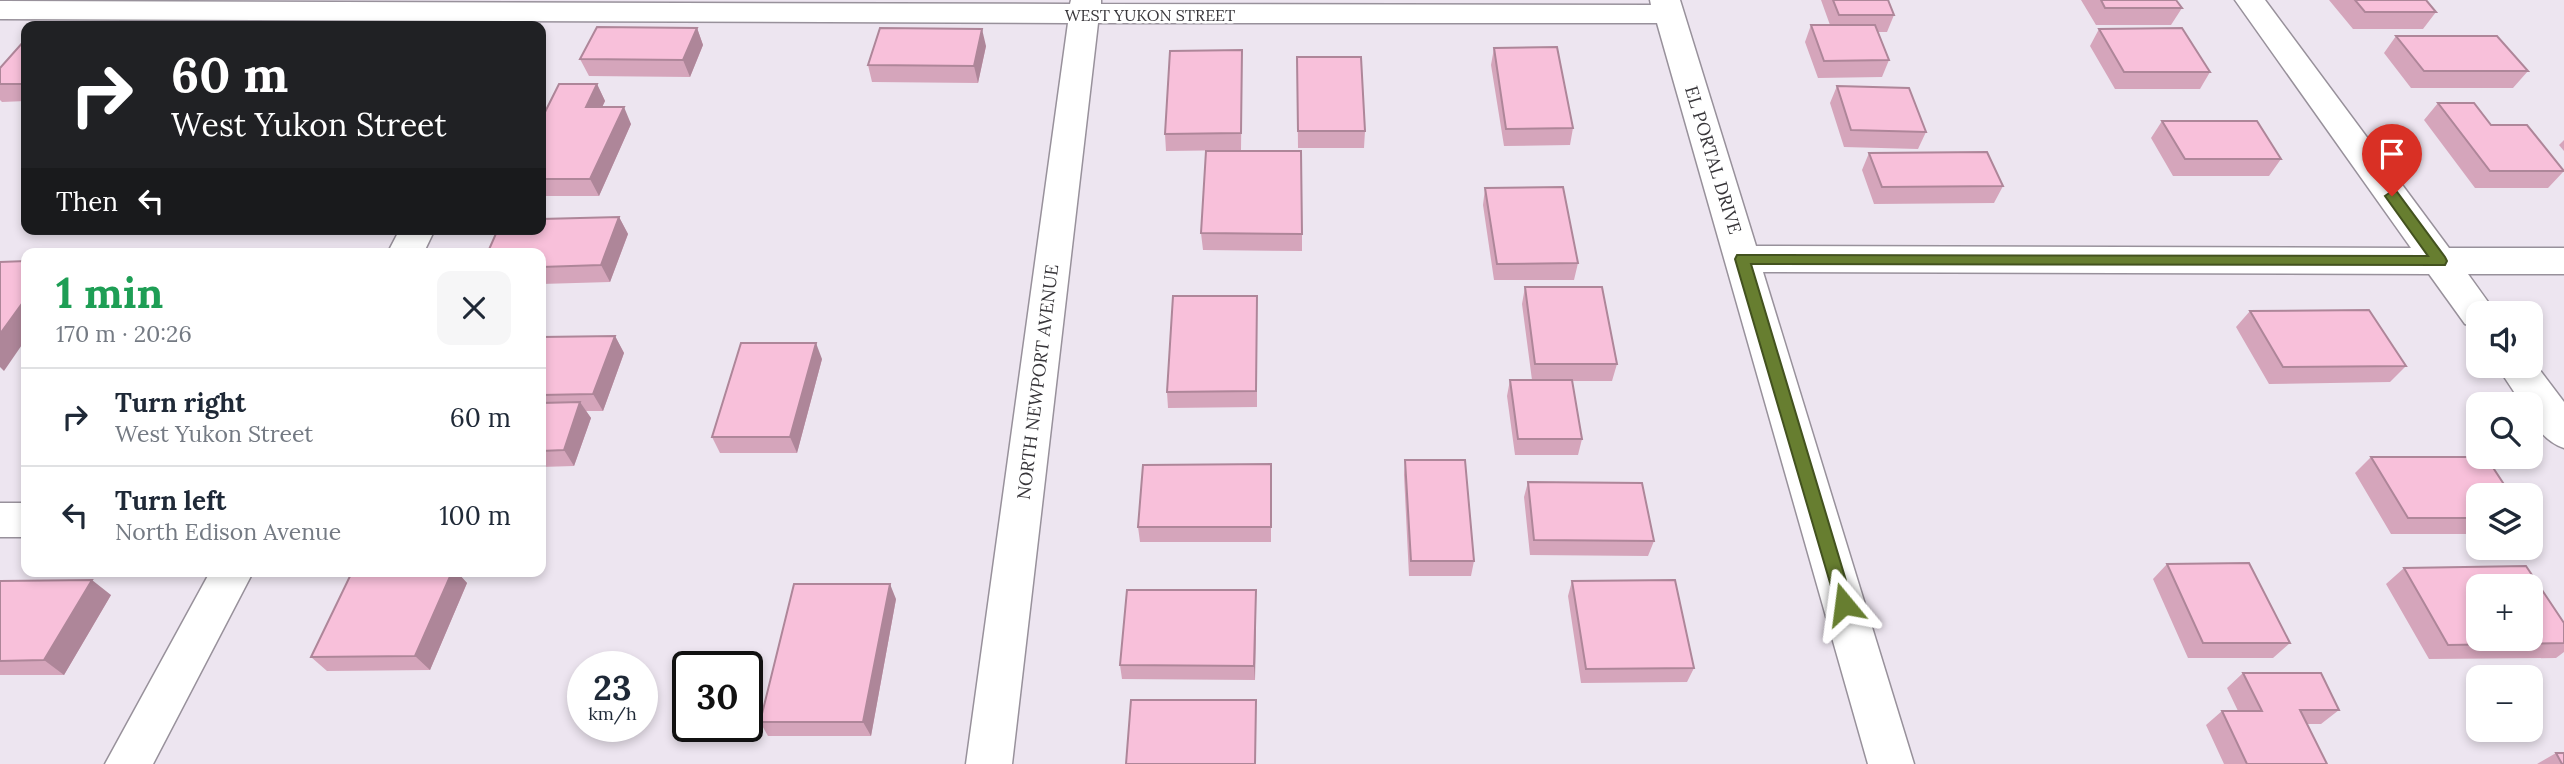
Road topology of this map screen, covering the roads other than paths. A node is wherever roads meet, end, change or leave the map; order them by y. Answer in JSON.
{"nodes":[{"id":1,"x":2250,"y":0,"type":"edge"},
{"id":2,"x":1667,"y":7,"type":"edge"},
{"id":3,"x":1085,"y":8,"type":"edge"},
{"id":4,"x":0,"y":10,"type":"edge"},
{"id":5,"x":536,"y":12,"type":"edge"},
{"id":6,"x":1742,"y":259,"type":"junction"},
{"id":7,"x":2440,"y":261,"type":"junction"},
{"id":8,"x":2564,"y":261,"type":"edge"},
{"id":9,"x":2469,"y":301,"type":"edge"},
{"id":10,"x":2525,"y":378,"type":"edge"},
{"id":11,"x":2564,"y":432,"type":"edge"},
{"id":12,"x":0,"y":520,"type":"edge"},
{"id":13,"x":21,"y":520,"type":"edge"},
{"id":14,"x":229,"y":577,"type":"edge"},
{"id":15,"x":128,"y":764,"type":"edge"},
{"id":16,"x":989,"y":764,"type":"edge"},
{"id":17,"x":1891,"y":764,"type":"edge"}],
"edges":[{"from":1,"to":7,"type":"street"},
{"from":2,"to":3,"type":"street","name":"WEST YUKON STREET"},
{"from":2,"to":6,"type":"street","name":"EL PORTAL DRIVE"},
{"from":3,"to":5,"type":"street","name":"WEST YUKON STREET"},
{"from":3,"to":16,"type":"street","name":"NORTH NEWPORT AVENUE"},
{"from":4,"to":5,"type":"street","name":"WEST YUKON STREET"},
{"from":6,"to":7,"type":"street"},
{"from":6,"to":17,"type":"street","name":"EL PORTAL DRIVE"},
{"from":7,"to":8,"type":"street"},
{"from":7,"to":9,"type":"street"},
{"from":10,"to":11,"type":"street"},
{"from":12,"to":13,"type":"street"},
{"from":14,"to":15,"type":"street"}]}
